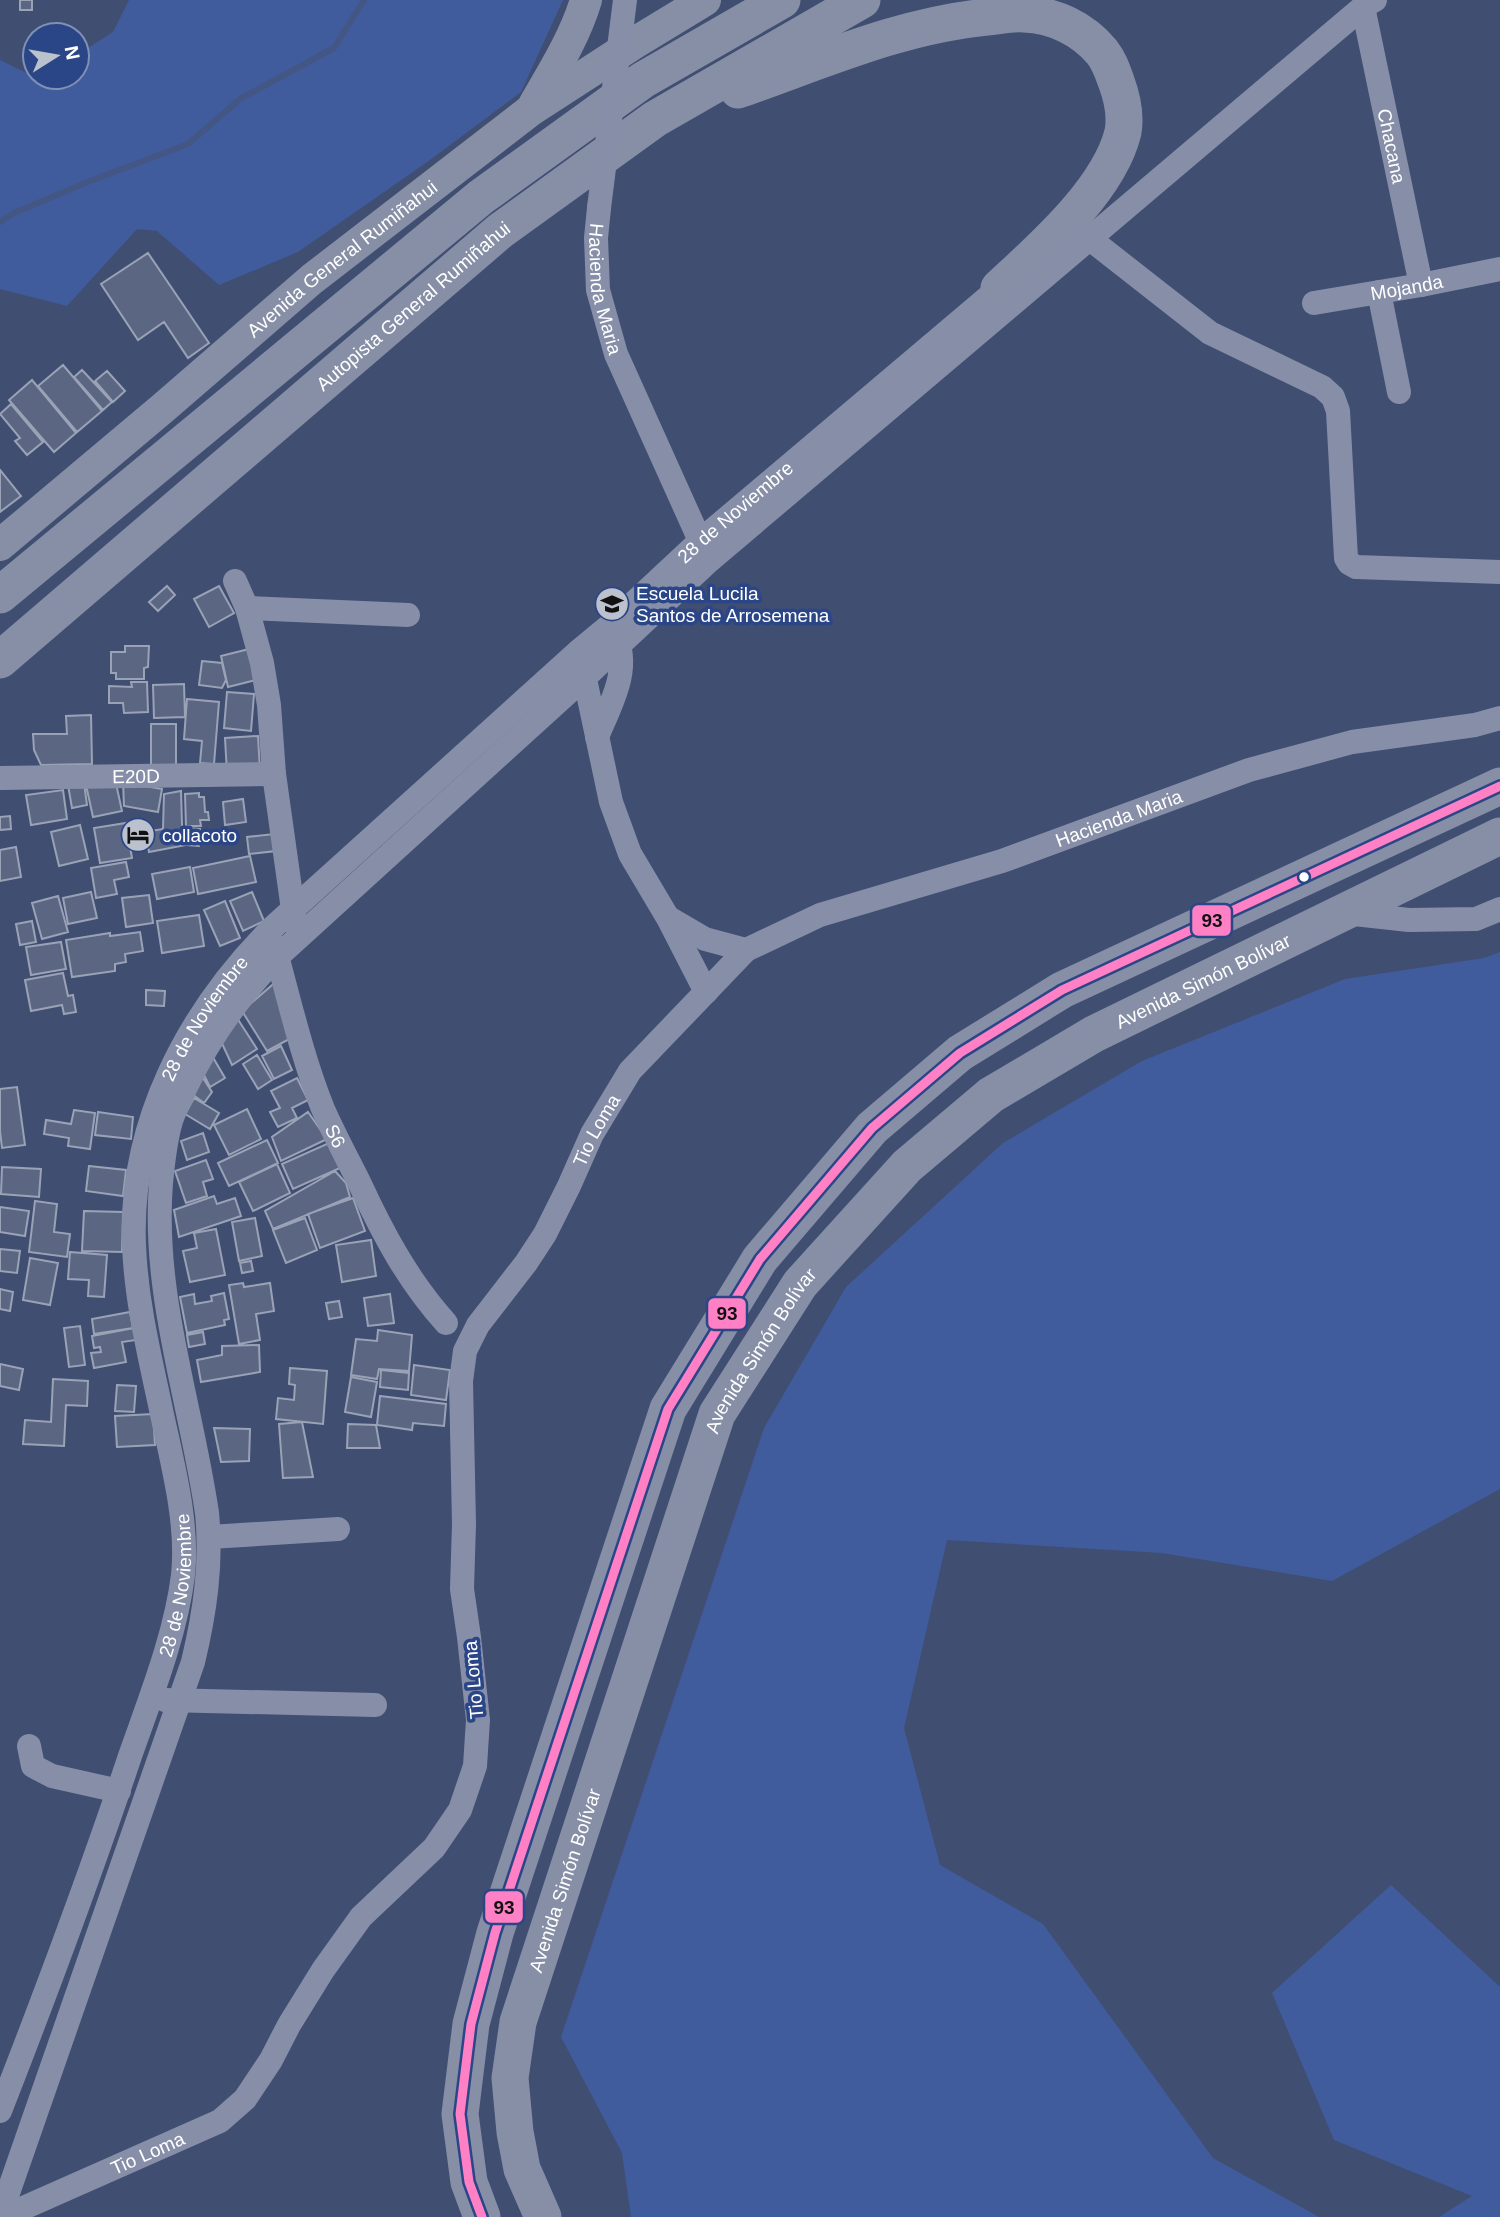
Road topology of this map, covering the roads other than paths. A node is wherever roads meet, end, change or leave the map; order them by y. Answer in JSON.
{"nodes":[{"id":1,"x":586,"y":0,"type":"edge"},
{"id":2,"x":625,"y":0,"type":"edge"},
{"id":3,"x":662,"y":0,"type":"edge"},
{"id":4,"x":705,"y":0,"type":"edge"},
{"id":5,"x":782,"y":0,"type":"edge"},
{"id":6,"x":862,"y":0,"type":"edge"},
{"id":7,"x":1369,"y":3,"type":"edge"},
{"id":8,"x":636,"y":41,"type":"junction"},
{"id":9,"x":531,"y":110,"type":"junction"},
{"id":10,"x":655,"y":120,"type":"junction"},
{"id":11,"x":1090,"y":239,"type":"junction"},
{"id":12,"x":1058,"y":264,"type":"junction"},
{"id":13,"x":1500,"y":269,"type":"edge"},
{"id":14,"x":1421,"y":285,"type":"junction"},
{"id":15,"x":999,"y":288,"type":"junction"},
{"id":16,"x":1379,"y":292,"type":"junction"},
{"id":17,"x":1314,"y":303,"type":"dead end"},
{"id":18,"x":1399,"y":392,"type":"dead end"},
{"id":19,"x":0,"y":545,"type":"edge"},
{"id":20,"x":705,"y":551,"type":"junction"},
{"id":21,"x":1500,"y":572,"type":"edge"},
{"id":22,"x":236,"y":581,"type":"dead end"},
{"id":23,"x":0,"y":595,"type":"edge"},
{"id":24,"x":247,"y":608,"type":"junction"},
{"id":25,"x":408,"y":615,"type":"dead end"},
{"id":26,"x":615,"y":636,"type":"junction"},
{"id":27,"x":580,"y":650,"type":"junction"},
{"id":28,"x":0,"y":660,"type":"edge"},
{"id":29,"x":585,"y":677,"type":"junction"},
{"id":30,"x":1500,"y":718,"type":"edge"},
{"id":31,"x":597,"y":737,"type":"junction"},
{"id":32,"x":274,"y":774,"type":"junction"},
{"id":33,"x":0,"y":778,"type":"edge"},
{"id":34,"x":1500,"y":786,"type":"edge"},
{"id":35,"x":1500,"y":836,"type":"edge"},
{"id":36,"x":1500,"y":909,"type":"edge"},
{"id":37,"x":292,"y":911,"type":"junction"},
{"id":38,"x":1344,"y":913,"type":"junction"},
{"id":39,"x":668,"y":918,"type":"junction"},
{"id":40,"x":270,"y":930,"type":"junction"},
{"id":41,"x":298,"y":940,"type":"junction"},
{"id":42,"x":746,"y":950,"type":"junction"},
{"id":43,"x":277,"y":957,"type":"junction"},
{"id":44,"x":706,"y":992,"type":"junction"},
{"id":45,"x":446,"y":1322,"type":"dead end"},
{"id":46,"x":338,"y":1528,"type":"dead end"},
{"id":47,"x":210,"y":1537,"type":"junction"},
{"id":48,"x":150,"y":1699,"type":"junction"},
{"id":49,"x":179,"y":1701,"type":"junction"},
{"id":50,"x":374,"y":1704,"type":"dead end"},
{"id":51,"x":29,"y":1746,"type":"dead end"},
{"id":52,"x":118,"y":1791,"type":"junction"},
{"id":53,"x":63,"y":1950,"type":"junction"},
{"id":54,"x":89,"y":1961,"type":"junction"},
{"id":55,"x":0,"y":2111,"type":"edge"},
{"id":56,"x":1,"y":2216,"type":"edge"},
{"id":57,"x":482,"y":2217,"type":"edge"},
{"id":58,"x":543,"y":2217,"type":"edge"}],
"edges":[{"from":1,"to":9,"type":"main road"},
{"from":2,"to":20,"type":"street","name":"Hacienda Maria","bridge":true},
{"from":3,"to":8,"type":"main road"},
{"from":4,"to":8,"type":"main road","name":"Avenida General Rumiñahui"},
{"from":5,"to":23,"type":"highway","name":"Autopista General Rumiñahui"},
{"from":6,"to":10,"type":"highway","name":"Autopista General Rumiñahui"},
{"from":7,"to":11,"type":"street"},
{"from":7,"to":14,"type":"street","name":"Chacana"},
{"from":8,"to":9,"type":"main road","name":"Avenida General Rumiñahui"},
{"from":9,"to":19,"type":"main road","name":"Avenida General Rumiñahui"},
{"from":10,"to":15,"type":"highway"},
{"from":10,"to":28,"type":"highway","name":"Autopista General Rumiñahui"},
{"from":11,"to":12,"type":"street"},
{"from":11,"to":21,"type":"street"},
{"from":12,"to":15,"type":"street","name":"28 de Noviembre"},
{"from":12,"to":20,"type":"street"},
{"from":13,"to":14,"type":"street","name":"Mojanda"},
{"from":14,"to":16,"type":"street","name":"Mojanda"},
{"from":15,"to":20,"type":"street","name":"28 de Noviembre"},
{"from":16,"to":17,"type":"street","name":"Mojanda"},
{"from":16,"to":18,"type":"street"},
{"from":20,"to":26,"type":"street","name":"28 de Noviembre"},
{"from":22,"to":24,"type":"street"},
{"from":24,"to":25,"type":"street"},
{"from":24,"to":32,"type":"street"},
{"from":26,"to":27,"type":"street","name":"28 de Noviembre"},
{"from":26,"to":29,"type":"street"},
{"from":26,"to":31,"type":"street"},
{"from":27,"to":29,"type":"street"},
{"from":27,"to":37,"type":"street","name":"28 de Noviembre"},
{"from":29,"to":31,"type":"street"},
{"from":29,"to":41,"type":"street"},
{"from":30,"to":42,"type":"street","name":"Hacienda Maria"},
{"from":31,"to":39,"type":"street"},
{"from":32,"to":33,"type":"street","name":"E20D"},
{"from":32,"to":37,"type":"street"},
{"from":34,"to":57,"type":"highway"},
{"from":35,"to":38,"type":"highway","name":"Avenida Simón Bolívar"},
{"from":36,"to":38,"type":"street"},
{"from":37,"to":40,"type":"street","name":"28 de Noviembre"},
{"from":37,"to":41,"type":"street"},
{"from":38,"to":58,"type":"highway","name":"Avenida Simón Bolívar"},
{"from":39,"to":42,"type":"street"},
{"from":39,"to":44,"type":"street"},
{"from":40,"to":43,"type":"street","name":"S6"},
{"from":40,"to":48,"type":"street","name":"28 de Noviembre"},
{"from":41,"to":43,"type":"street"},
{"from":42,"to":44,"type":"street","name":"Hacienda Maria"},
{"from":43,"to":45,"type":"street","name":"S6"},
{"from":43,"to":47,"type":"street"},
{"from":44,"to":56,"type":"street","name":"Tio Loma"},
{"from":46,"to":47,"type":"street"},
{"from":47,"to":49,"type":"street"},
{"from":48,"to":49,"type":"street"},
{"from":48,"to":52,"type":"street","name":"28 de Noviembre"},
{"from":49,"to":50,"type":"street"},
{"from":49,"to":54,"type":"street"},
{"from":51,"to":52,"type":"street"},
{"from":52,"to":53,"type":"street","name":"28 de Noviembre"},
{"from":53,"to":54,"type":"street"},
{"from":53,"to":55,"type":"street","name":"28 de Noviembre"},
{"from":54,"to":56,"type":"street"}]}
